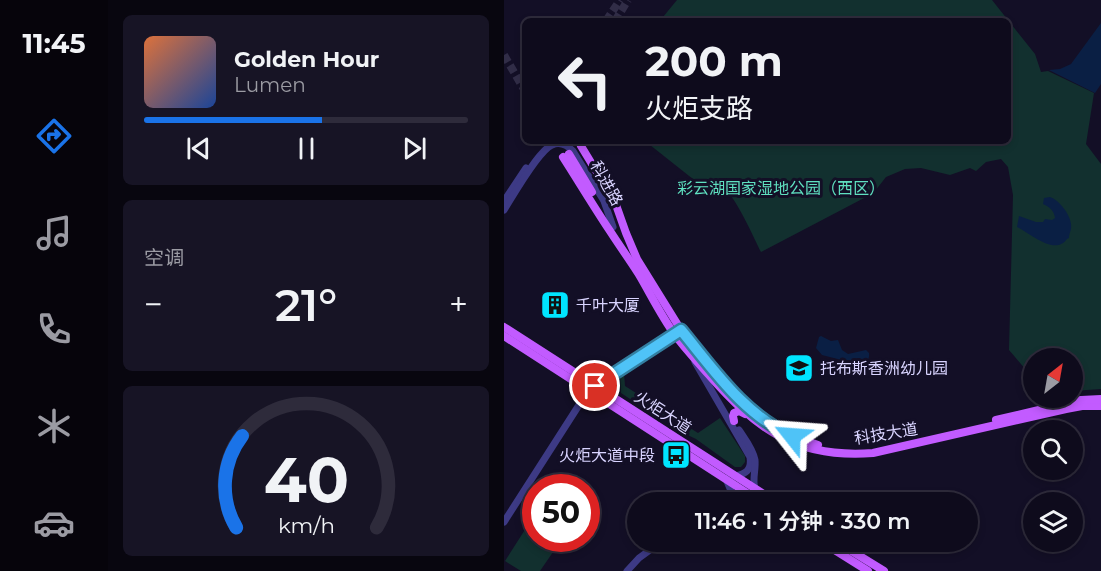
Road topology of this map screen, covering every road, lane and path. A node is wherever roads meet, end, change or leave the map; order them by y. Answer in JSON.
{"nodes":[{"id":1,"x":546,"y":144,"type":"edge"},
{"id":2,"x":556,"y":144,"type":"edge"},
{"id":3,"x":563,"y":144,"type":"edge"},
{"id":4,"x":570,"y":144,"type":"edge"},
{"id":5,"x":581,"y":146,"type":"dead end"},
{"id":6,"x":504,"y":201,"type":"edge"},
{"id":7,"x":504,"y":210,"type":"edge"},
{"id":8,"x":623,"y":225,"type":"junction"},
{"id":9,"x":613,"y":227,"type":"junction"},
{"id":10,"x":637,"y":272,"type":"junction"},
{"id":11,"x":504,"y":327,"type":"edge"},
{"id":12,"x":678,"y":332,"type":"junction"},
{"id":13,"x":504,"y":336,"type":"edge"},
{"id":14,"x":687,"y":350,"type":"junction"},
{"id":15,"x":591,"y":388,"type":"junction"},
{"id":16,"x":730,"y":389,"type":"junction"},
{"id":17,"x":1101,"y":399,"type":"edge"},
{"id":18,"x":732,"y":400,"type":"junction"},
{"id":19,"x":1101,"y":406,"type":"edge"},
{"id":20,"x":748,"y":416,"type":"junction"},
{"id":21,"x":734,"y":421,"type":"junction"},
{"id":22,"x":730,"y":478,"type":"junction"},
{"id":23,"x":730,"y":492,"type":"edge"},
{"id":24,"x":750,"y":492,"type":"edge"},
{"id":25,"x":755,"y":492,"type":"edge"},
{"id":26,"x":504,"y":522,"type":"edge"},
{"id":27,"x":647,"y":552,"type":"edge"},
{"id":28,"x":841,"y":552,"type":"edge"},
{"id":29,"x":851,"y":552,"type":"edge"},
{"id":30,"x":875,"y":570,"type":"edge"},
{"id":31,"x":627,"y":571,"type":"edge"}],
"edges":[{"from":1,"to":6,"type":"street"},
{"from":2,"to":7,"type":"street","name":"科进路"},
{"from":3,"to":9,"type":"street","name":"科进路"},
{"from":4,"to":8,"type":"street"},
{"from":5,"to":8,"type":"main road","name":"科技大道"},
{"from":8,"to":12,"type":"main road","name":"科技大道"},
{"from":9,"to":10,"type":"main road"},
{"from":9,"to":10,"type":"main road","name":"科技大道"},
{"from":10,"to":12,"type":"main road","name":"科技大道"},
{"from":11,"to":15,"type":"main road","name":"火炬大道"},
{"from":12,"to":14,"type":"main road","name":"科技大道"},
{"from":12,"to":15,"type":"street"},
{"from":12,"to":16,"type":"main road","name":"科技大道"},
{"from":13,"to":15,"type":"main road","name":"火炬大道"},
{"from":14,"to":18,"type":"main road","name":"科技大道"},
{"from":14,"to":22,"type":"street"},
{"from":15,"to":22,"type":"main road","name":"火炬大道"},
{"from":15,"to":26,"type":"street"},
{"from":16,"to":17,"type":"main road","name":"科技大道"},
{"from":16,"to":18,"type":"street"},
{"from":18,"to":20,"type":"main road","name":"科技大道"},
{"from":18,"to":21,"type":"street"},
{"from":19,"to":20,"type":"main road","name":"科技大道"},
{"from":20,"to":21,"type":"main road"},
{"from":21,"to":25,"type":"street"},
{"from":22,"to":23,"type":"street"},
{"from":22,"to":24,"type":"main road","name":"火炬大道"},
{"from":27,"to":31,"type":"street"},
{"from":28,"to":30,"type":"main road"},
{"from":29,"to":30,"type":"main road"}]}
